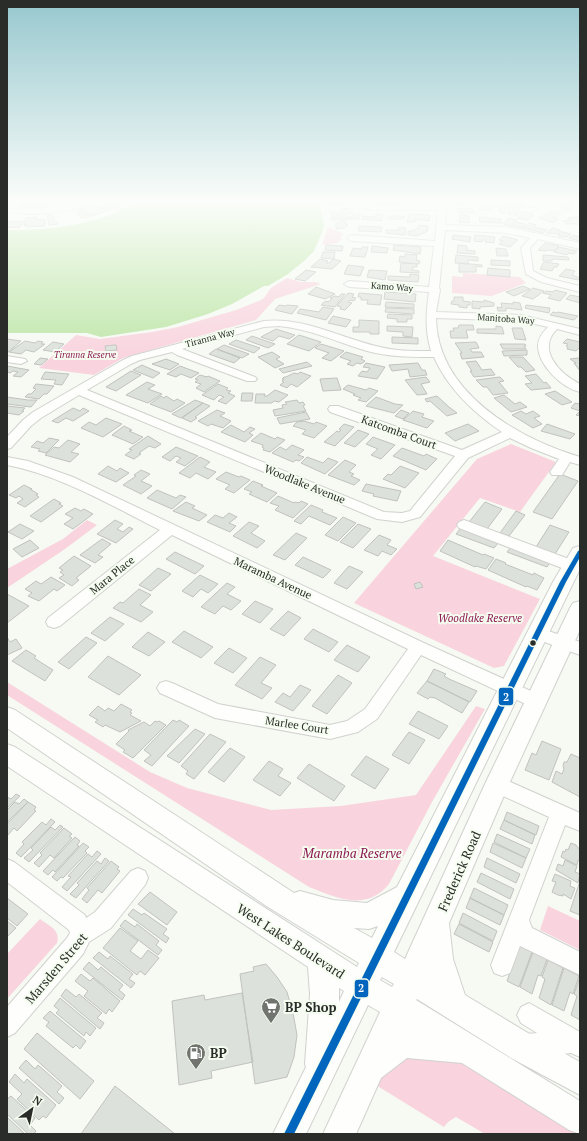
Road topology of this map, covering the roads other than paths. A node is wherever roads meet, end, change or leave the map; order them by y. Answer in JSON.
{"nodes":[{"id":1,"x":437,"y":253,"type":"edge"},
{"id":2,"x":526,"y":253,"type":"edge"},
{"id":3,"x":350,"y":284,"type":"dead end"},
{"id":4,"x":580,"y":289,"type":"edge"},
{"id":5,"x":435,"y":290,"type":"junction"},
{"id":6,"x":431,"y":315,"type":"junction"},
{"id":7,"x":555,"y":326,"type":"junction"},
{"id":8,"x":580,"y":332,"type":"edge"},
{"id":9,"x":173,"y":348,"type":"junction"},
{"id":10,"x":438,"y":354,"type":"junction"},
{"id":11,"x":7,"y":359,"type":"edge"},
{"id":12,"x":21,"y":361,"type":"dead end"},
{"id":13,"x":251,"y":379,"type":"dead end"},
{"id":14,"x":580,"y":389,"type":"edge"},
{"id":15,"x":78,"y":391,"type":"junction"},
{"id":16,"x":334,"y":408,"type":"dead end"},
{"id":17,"x":510,"y":433,"type":"junction"},
{"id":18,"x":7,"y":445,"type":"edge"},
{"id":19,"x":464,"y":455,"type":"junction"},
{"id":20,"x":567,"y":457,"type":"junction"},
{"id":21,"x":7,"y":461,"type":"edge"},
{"id":22,"x":580,"y":461,"type":"edge"},
{"id":23,"x":557,"y":472,"type":"dead end"},
{"id":24,"x":464,"y":525,"type":"dead end"},
{"id":25,"x":170,"y":529,"type":"junction"},
{"id":26,"x":576,"y":559,"type":"edge"},
{"id":27,"x":580,"y":608,"type":"edge"},
{"id":28,"x":54,"y":622,"type":"dead end"},
{"id":29,"x":537,"y":633,"type":"junction"},
{"id":30,"x":571,"y":646,"type":"edge"},
{"id":31,"x":418,"y":647,"type":"junction"},
{"id":32,"x":166,"y":688,"type":"dead end"},
{"id":33,"x":510,"y":689,"type":"junction"},
{"id":34,"x":536,"y":701,"type":"junction"},
{"id":35,"x":7,"y":716,"type":"edge"},
{"id":36,"x":7,"y":754,"type":"edge"},
{"id":37,"x":497,"y":784,"type":"junction"},
{"id":38,"x":560,"y":813,"type":"junction"},
{"id":39,"x":580,"y":822,"type":"edge"},
{"id":40,"x":7,"y":869,"type":"edge"},
{"id":41,"x":138,"y":878,"type":"dead end"},
{"id":42,"x":406,"y":897,"type":"junction"},
{"id":43,"x":277,"y":898,"type":"junction"},
{"id":44,"x":518,"y":920,"type":"junction"},
{"id":45,"x":436,"y":923,"type":"junction"},
{"id":46,"x":81,"y":934,"type":"junction"},
{"id":47,"x":376,"y":958,"type":"junction"},
{"id":48,"x":321,"y":960,"type":"junction"},
{"id":49,"x":580,"y":964,"type":"edge"},
{"id":50,"x":502,"y":965,"type":"dead end"},
{"id":51,"x":411,"y":978,"type":"junction"},
{"id":52,"x":362,"y":986,"type":"junction"},
{"id":53,"x":453,"y":1004,"type":"junction"},
{"id":54,"x":398,"y":1006,"type":"junction"},
{"id":55,"x":529,"y":1015,"type":"dead end"},
{"id":56,"x":7,"y":1025,"type":"edge"},
{"id":57,"x":577,"y":1043,"type":"edge"},
{"id":58,"x":522,"y":1047,"type":"junction"},
{"id":59,"x":468,"y":1049,"type":"junction"},
{"id":60,"x":370,"y":1067,"type":"junction"},
{"id":61,"x":319,"y":1074,"type":"junction"},
{"id":62,"x":580,"y":1079,"type":"edge"},
{"id":63,"x":580,"y":1119,"type":"edge"},
{"id":64,"x":290,"y":1134,"type":"edge"},
{"id":65,"x":338,"y":1134,"type":"edge"}],
"edges":[{"from":1,"to":5,"type":"street"},
{"from":2,"to":4,"type":"street"},
{"from":3,"to":5,"type":"street","name":"Kamo Way"},
{"from":5,"to":6,"type":"street"},
{"from":6,"to":7,"type":"street","name":"Manitoba Way"},
{"from":6,"to":10,"type":"street"},
{"from":7,"to":8,"type":"street","name":"Manitoba Way"},
{"from":7,"to":14,"type":"street"},
{"from":9,"to":10,"type":"street","name":"Tiranna Way"},
{"from":9,"to":13,"type":"street"},
{"from":9,"to":15,"type":"street","name":"Tiranna Way"},
{"from":10,"to":17,"type":"street"},
{"from":11,"to":12,"type":"street"},
{"from":15,"to":18,"type":"street","name":"Tiranna Way"},
{"from":15,"to":19,"type":"street","name":"Woodlake Avenue"},
{"from":16,"to":19,"type":"street","name":"Katcomba Court"},
{"from":17,"to":19,"type":"street","name":"Woodlake Avenue"},
{"from":17,"to":20,"type":"street"},
{"from":20,"to":22,"type":"street"},
{"from":20,"to":23,"type":"street"},
{"from":21,"to":25,"type":"street","name":"Maramba Avenue"},
{"from":24,"to":26,"type":"street"},
{"from":25,"to":28,"type":"street","name":"Mara Place"},
{"from":25,"to":31,"type":"street","name":"Maramba Avenue"},
{"from":26,"to":29,"type":"main road"},
{"from":27,"to":30,"type":"main road","name":"Frederick Road"},
{"from":29,"to":30,"type":"street"},
{"from":29,"to":33,"type":"main road"},
{"from":30,"to":34,"type":"main road","name":"Frederick Road"},
{"from":31,"to":32,"type":"street","name":"Marlee Court"},
{"from":31,"to":33,"type":"street","name":"Maramba Avenue"},
{"from":33,"to":34,"type":"street","name":"Maramba Avenue"},
{"from":33,"to":42,"type":"main road"},
{"from":34,"to":37,"type":"main road","name":"Frederick Road"},
{"from":35,"to":43,"type":"main road"},
{"from":36,"to":48,"type":"main road","name":"West Lakes Boulevard"},
{"from":37,"to":38,"type":"street"},
{"from":37,"to":45,"type":"main road","name":"Frederick Road"},
{"from":38,"to":39,"type":"street"},
{"from":38,"to":44,"type":"street"},
{"from":40,"to":46,"type":"street"},
{"from":41,"to":46,"type":"street","name":"Marsden Street"},
{"from":42,"to":43,"type":"main road"},
{"from":42,"to":47,"type":"main road"},
{"from":43,"to":47,"type":"main road"},
{"from":44,"to":49,"type":"street"},
{"from":44,"to":50,"type":"street"},
{"from":45,"to":51,"type":"main road","name":"Frederick Road"},
{"from":45,"to":53,"type":"main road"},
{"from":46,"to":56,"type":"street","name":"Marsden Street"},
{"from":47,"to":51,"type":"main road"},
{"from":47,"to":52,"type":"main road"},
{"from":48,"to":52,"type":"main road","name":"West Lakes Boulevard"},
{"from":48,"to":61,"type":"main road"},
{"from":51,"to":53,"type":"main road"},
{"from":51,"to":54,"type":"main road","name":"Frederick Road"},
{"from":52,"to":54,"type":"main road","name":"West Lakes Boulevard"},
{"from":52,"to":61,"type":"main road"},
{"from":53,"to":58,"type":"main road"},
{"from":54,"to":59,"type":"main road","name":"West Lakes Boulevard"},
{"from":54,"to":60,"type":"main road","name":"Frederick Road"},
{"from":55,"to":57,"type":"street"},
{"from":57,"to":58,"type":"street"},
{"from":58,"to":62,"type":"main road"},
{"from":59,"to":60,"type":"main road"},
{"from":59,"to":63,"type":"main road","name":"West Lakes Boulevard"},
{"from":60,"to":65,"type":"main road","name":"Frederick Road"},
{"from":61,"to":64,"type":"main road"}]}
